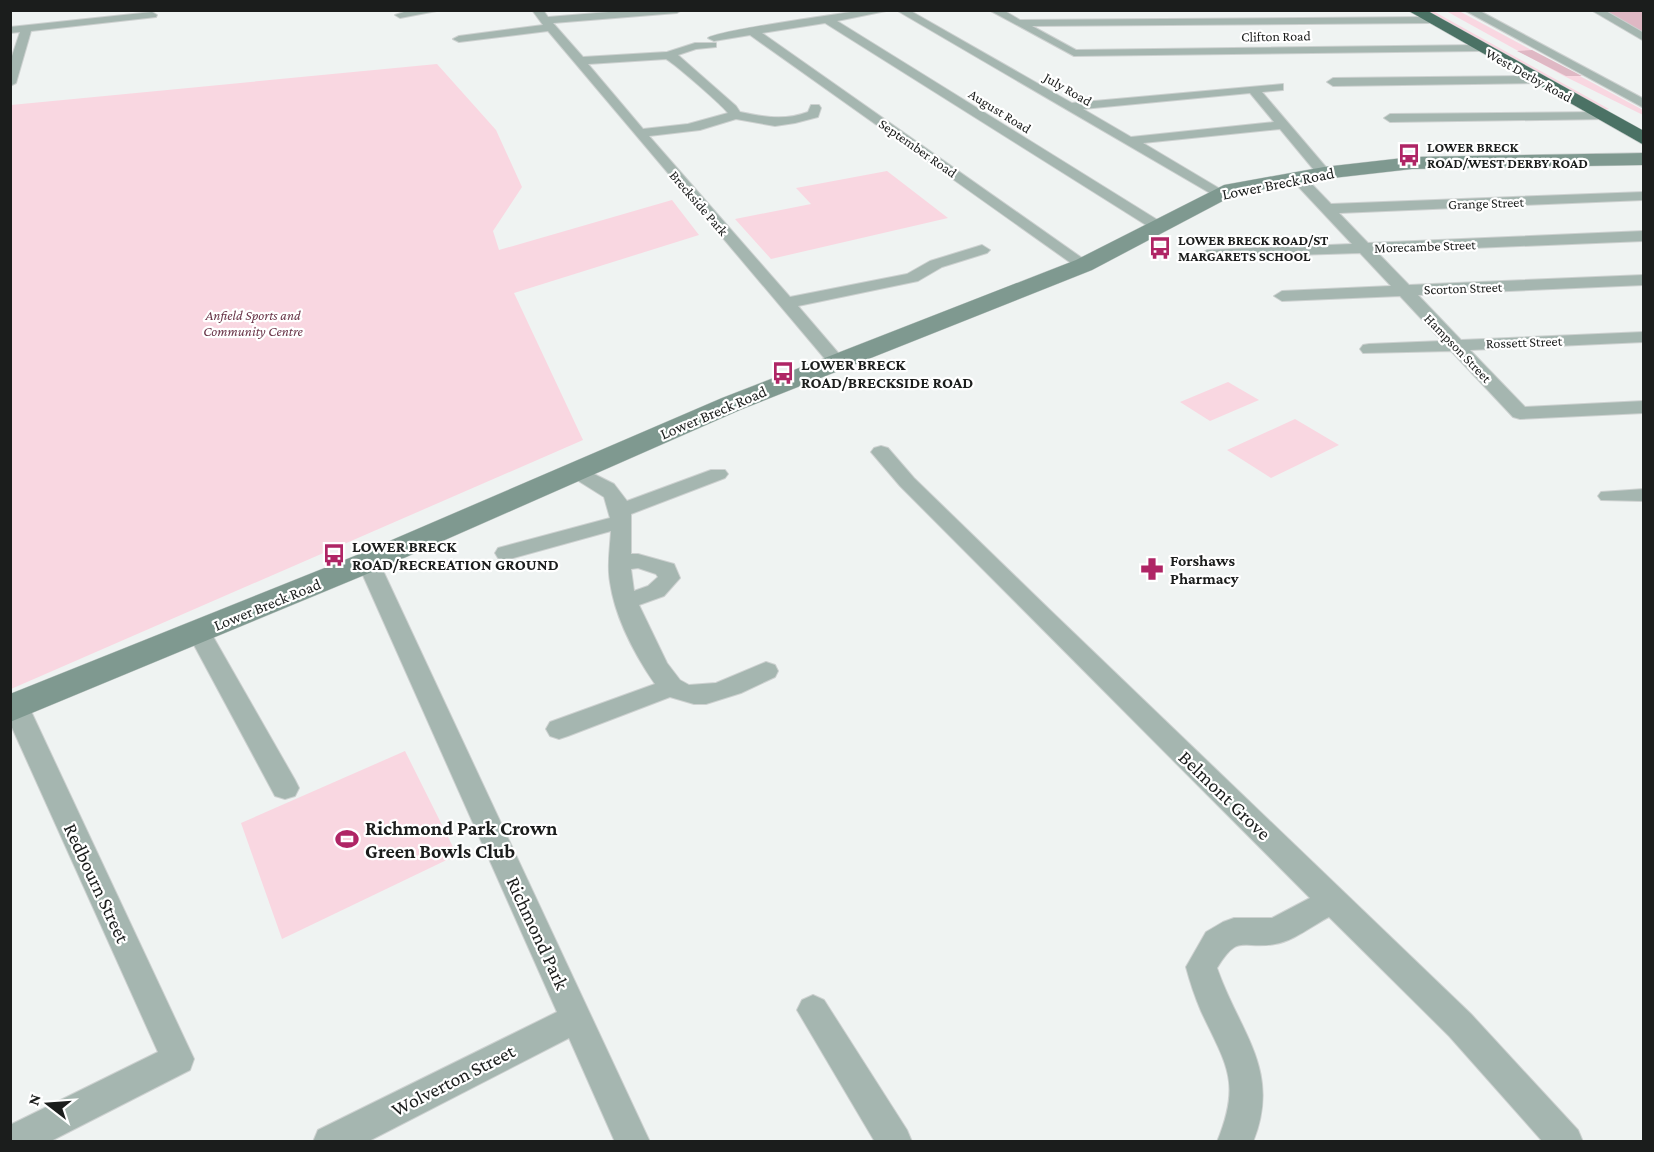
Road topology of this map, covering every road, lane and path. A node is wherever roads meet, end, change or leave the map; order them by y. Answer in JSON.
{"nodes":[{"id":1,"x":537,"y":10,"type":"edge"},
{"id":2,"x":677,"y":10,"type":"edge"},
{"id":3,"x":886,"y":10,"type":"edge"},
{"id":4,"x":901,"y":10,"type":"edge"},
{"id":5,"x":994,"y":10,"type":"edge"},
{"id":6,"x":1469,"y":10,"type":"edge"},
{"id":7,"x":435,"y":11,"type":"edge"},
{"id":8,"x":635,"y":12,"type":"edge"},
{"id":9,"x":1601,"y":12,"type":"edge"},
{"id":10,"x":1428,"y":14,"type":"edge"},
{"id":11,"x":152,"y":15,"type":"dead end"},
{"id":12,"x":400,"y":15,"type":"dead end"},
{"id":13,"x":826,"y":20,"type":"junction"},
{"id":14,"x":438,"y":22,"type":"dead end"},
{"id":15,"x":1016,"y":23,"type":"junction"},
{"id":16,"x":546,"y":24,"type":"junction"},
{"id":17,"x":26,"y":29,"type":"junction"},
{"id":18,"x":10,"y":30,"type":"edge"},
{"id":19,"x":751,"y":31,"type":"junction"},
{"id":20,"x":1644,"y":38,"type":"edge"},
{"id":21,"x":459,"y":39,"type":"dead end"},
{"id":22,"x":1479,"y":48,"type":"junction"},
{"id":23,"x":668,"y":55,"type":"junction"},
{"id":24,"x":580,"y":61,"type":"junction"},
{"id":25,"x":11,"y":80,"type":"edge"},
{"id":26,"x":1538,"y":80,"type":"junction"},
{"id":27,"x":1333,"y":82,"type":"dead end"},
{"id":28,"x":1279,"y":87,"type":"dead end"},
{"id":29,"x":1254,"y":90,"type":"junction"},
{"id":30,"x":1644,"y":104,"type":"edge"},
{"id":31,"x":1070,"y":107,"type":"junction"},
{"id":32,"x":815,"y":108,"type":"dead end"},
{"id":33,"x":735,"y":115,"type":"junction"},
{"id":34,"x":1603,"y":116,"type":"junction"},
{"id":35,"x":1390,"y":118,"type":"dead end"},
{"id":36,"x":1644,"y":120,"type":"edge"},
{"id":37,"x":1285,"y":125,"type":"junction"},
{"id":38,"x":639,"y":133,"type":"junction"},
{"id":39,"x":1644,"y":139,"type":"edge"},
{"id":40,"x":1127,"y":141,"type":"junction"},
{"id":41,"x":1644,"y":159,"type":"edge"},
{"id":42,"x":1324,"y":173,"type":"junction"},
{"id":43,"x":1298,"y":178,"type":"junction"},
{"id":44,"x":1220,"y":193,"type":"junction"},
{"id":45,"x":1644,"y":196,"type":"edge"},
{"id":46,"x":1328,"y":209,"type":"junction"},
{"id":47,"x":1158,"y":227,"type":"junction"},
{"id":48,"x":1644,"y":236,"type":"edge"},
{"id":49,"x":1364,"y":248,"type":"junction"},
{"id":50,"x":982,"y":250,"type":"dead end"},
{"id":51,"x":1206,"y":255,"type":"dead end"},
{"id":52,"x":1084,"y":265,"type":"junction"},
{"id":53,"x":1644,"y":280,"type":"edge"},
{"id":54,"x":1403,"y":290,"type":"junction"},
{"id":55,"x":1282,"y":296,"type":"dead end"},
{"id":56,"x":788,"y":303,"type":"junction"},
{"id":57,"x":1644,"y":337,"type":"edge"},
{"id":58,"x":1454,"y":344,"type":"junction"},
{"id":59,"x":1369,"y":349,"type":"dead end"},
{"id":60,"x":837,"y":362,"type":"junction"},
{"id":61,"x":1644,"y":407,"type":"edge"},
{"id":62,"x":881,"y":452,"type":"dead end"},
{"id":63,"x":576,"y":471,"type":"junction"},
{"id":64,"x":718,"y":474,"type":"dead end"},
{"id":65,"x":1644,"y":495,"type":"edge"},
{"id":66,"x":1608,"y":496,"type":"dead end"},
{"id":67,"x":620,"y":517,"type":"junction"},
{"id":68,"x":506,"y":553,"type":"dead end"},
{"id":69,"x":368,"y":562,"type":"junction"},
{"id":70,"x":621,"y":562,"type":"junction"},
{"id":71,"x":627,"y":600,"type":"junction"},
{"id":72,"x":199,"y":632,"type":"junction"},
{"id":73,"x":766,"y":671,"type":"dead end"},
{"id":74,"x":672,"y":687,"type":"junction"},
{"id":75,"x":13,"y":708,"type":"edge"},
{"id":76,"x":559,"y":729,"type":"dead end"},
{"id":77,"x":285,"y":788,"type":"dead end"},
{"id":78,"x":1333,"y":900,"type":"junction"},
{"id":79,"x":813,"y":1010,"type":"dead end"},
{"id":80,"x":577,"y":1018,"type":"junction"},
{"id":81,"x":12,"y":1142,"type":"edge"},
{"id":82,"x":330,"y":1142,"type":"edge"},
{"id":83,"x":633,"y":1142,"type":"edge"},
{"id":84,"x":895,"y":1142,"type":"edge"},
{"id":85,"x":1234,"y":1142,"type":"edge"},
{"id":86,"x":1566,"y":1142,"type":"edge"}],
"edges":[{"from":1,"to":16,"type":"street","name":"Breckside Park"},
{"from":2,"to":8,"type":"street"},
{"from":3,"to":13,"type":"street"},
{"from":4,"to":31,"type":"street","name":"July Road"},
{"from":5,"to":15,"type":"street"},
{"from":6,"to":30,"type":"street"},
{"from":7,"to":12,"type":"street"},
{"from":7,"to":14,"type":"street"},
{"from":8,"to":16,"type":"street"},
{"from":9,"to":20,"type":"street"},
{"from":10,"to":15,"type":"street"},
{"from":10,"to":22,"type":"highway","name":"West Derby Road"},
{"from":10,"to":36,"type":"highway","name":"West Derby Road"},
{"from":11,"to":17,"type":"street"},
{"from":13,"to":19,"type":"street"},
{"from":13,"to":47,"type":"street","name":"August Road"},
{"from":15,"to":22,"type":"street","name":"Clifton Road"},
{"from":16,"to":21,"type":"street"},
{"from":16,"to":24,"type":"street","name":"Breckside Park"},
{"from":17,"to":18,"type":"street"},
{"from":17,"to":25,"type":"street"},
{"from":19,"to":23,"type":"street"},
{"from":19,"to":52,"type":"street","name":"September Road"},
{"from":22,"to":26,"type":"highway","name":"West Derby Road"},
{"from":23,"to":24,"type":"street"},
{"from":23,"to":33,"type":"street"},
{"from":24,"to":38,"type":"street","name":"Breckside Park"},
{"from":26,"to":27,"type":"street"},
{"from":26,"to":34,"type":"highway","name":"West Derby Road"},
{"from":28,"to":29,"type":"street"},
{"from":29,"to":31,"type":"street"},
{"from":29,"to":37,"type":"street"},
{"from":31,"to":40,"type":"street","name":"July Road"},
{"from":32,"to":33,"type":"street"},
{"from":33,"to":38,"type":"street"},
{"from":34,"to":35,"type":"street"},
{"from":34,"to":39,"type":"highway","name":"West Derby Road"},
{"from":37,"to":40,"type":"street"},
{"from":37,"to":42,"type":"street"},
{"from":38,"to":56,"type":"street","name":"Breckside Park"},
{"from":40,"to":44,"type":"street","name":"July Road"},
{"from":41,"to":42,"type":"street","name":"Lower Breck Road"},
{"from":42,"to":43,"type":"street","name":"Lower Breck Road"},
{"from":43,"to":44,"type":"street","name":"Lower Breck Road"},
{"from":43,"to":46,"type":"street","name":"Hampson Street"},
{"from":44,"to":47,"type":"street","name":"Lower Breck Road"},
{"from":45,"to":46,"type":"street","name":"Grange Street"},
{"from":46,"to":49,"type":"street","name":"Hampson Street"},
{"from":47,"to":52,"type":"street","name":"Lower Breck Road"},
{"from":48,"to":49,"type":"street","name":"Morecambe Street"},
{"from":49,"to":51,"type":"street","name":"Morecambe Street"},
{"from":49,"to":54,"type":"street","name":"Hampson Street"},
{"from":50,"to":56,"type":"street"},
{"from":52,"to":60,"type":"street","name":"Lower Breck Road"},
{"from":53,"to":54,"type":"street","name":"Scorton Street"},
{"from":54,"to":55,"type":"street","name":"Scorton Street"},
{"from":54,"to":58,"type":"street","name":"Hampson Street"},
{"from":56,"to":60,"type":"street","name":"Breckside Park"},
{"from":57,"to":58,"type":"street","name":"Rossett Street"},
{"from":58,"to":59,"type":"street","name":"Rossett Street"},
{"from":58,"to":61,"type":"street","name":"Hampson Street"},
{"from":60,"to":63,"type":"street","name":"Lower Breck Road"},
{"from":62,"to":78,"type":"street","name":"Belmont Grove"},
{"from":63,"to":67,"type":"street"},
{"from":63,"to":69,"type":"street","name":"Lower Breck Road"},
{"from":64,"to":67,"type":"street"},
{"from":65,"to":66,"type":"street"},
{"from":67,"to":68,"type":"street"},
{"from":67,"to":70,"type":"street"},
{"from":69,"to":72,"type":"street","name":"Lower Breck Road"},
{"from":69,"to":80,"type":"street","name":"Richmond Park"},
{"from":70,"to":71,"type":"street"},
{"from":70,"to":71,"type":"street"},
{"from":71,"to":74,"type":"street"},
{"from":72,"to":75,"type":"street","name":"Lower Breck Road"},
{"from":72,"to":77,"type":"street"},
{"from":73,"to":74,"type":"street"},
{"from":74,"to":76,"type":"street"},
{"from":75,"to":81,"type":"street","name":"Redbourn Street"},
{"from":78,"to":85,"type":"street"},
{"from":78,"to":86,"type":"street","name":"Belmont Grove"},
{"from":79,"to":84,"type":"street"},
{"from":80,"to":82,"type":"street","name":"Wolverton Street"},
{"from":80,"to":83,"type":"street","name":"Richmond Park"}]}
